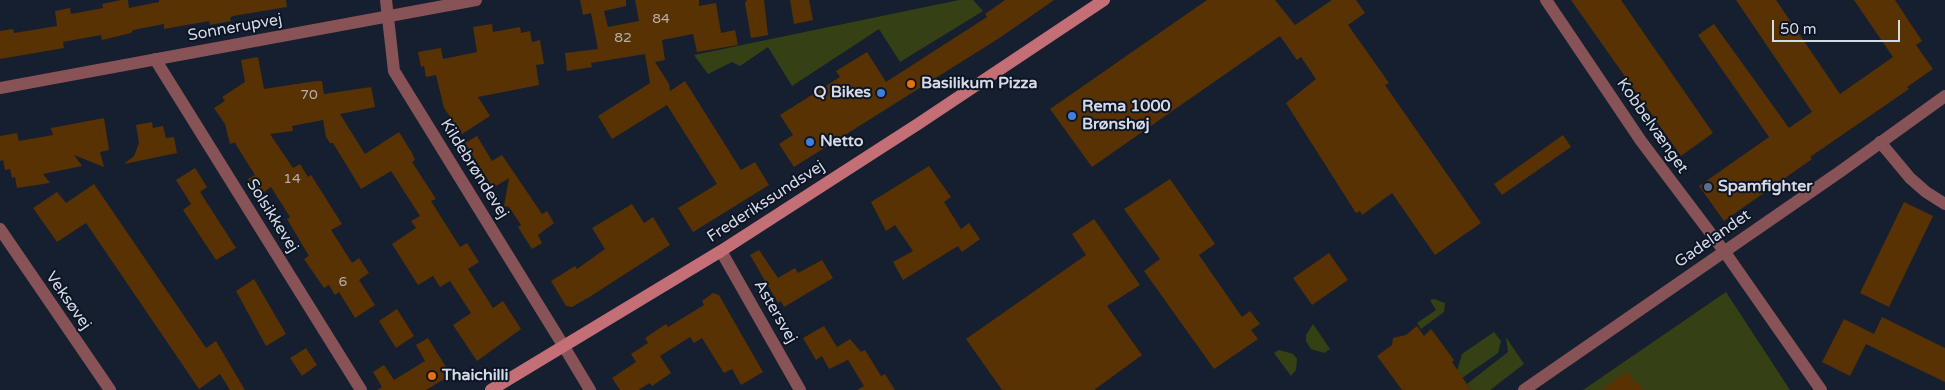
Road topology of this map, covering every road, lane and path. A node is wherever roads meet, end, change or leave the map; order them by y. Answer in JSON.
{"nodes":[{"id":1,"x":386,"y":0,"type":"edge"},
{"id":2,"x":476,"y":0,"type":"edge"},
{"id":3,"x":1104,"y":0,"type":"edge"},
{"id":4,"x":1546,"y":0,"type":"edge"},
{"id":5,"x":387,"y":17,"type":"junction"},
{"id":6,"x":155,"y":59,"type":"junction"},
{"id":7,"x":0,"y":88,"type":"edge"},
{"id":8,"x":1945,"y":96,"type":"edge"},
{"id":9,"x":1880,"y":142,"type":"junction"},
{"id":10,"x":1945,"y":204,"type":"edge"},
{"id":11,"x":0,"y":229,"type":"edge"},
{"id":12,"x":721,"y":251,"type":"junction"},
{"id":13,"x":1724,"y":252,"type":"junction"},
{"id":14,"x":563,"y":345,"type":"junction"},
{"id":15,"x":110,"y":390,"type":"edge"},
{"id":16,"x":361,"y":390,"type":"edge"},
{"id":17,"x":491,"y":390,"type":"edge"},
{"id":18,"x":590,"y":390,"type":"edge"},
{"id":19,"x":800,"y":390,"type":"edge"},
{"id":20,"x":1524,"y":390,"type":"edge"},
{"id":21,"x":1820,"y":390,"type":"edge"}],
"edges":[{"from":1,"to":5,"type":"street","name":"Kildebrøndevej"},
{"from":2,"to":5,"type":"street","name":"Sonnerupvej"},
{"from":3,"to":12,"type":"main road","name":"Frederikssundsvej"},
{"from":4,"to":13,"type":"street","name":"Kobbelvænget"},
{"from":5,"to":6,"type":"street","name":"Sonnerupvej"},
{"from":5,"to":14,"type":"street","name":"Kildebrøndevej"},
{"from":6,"to":7,"type":"street","name":"Sonnerupvej"},
{"from":6,"to":16,"type":"street","name":"Solsikkevej"},
{"from":8,"to":9,"type":"street","name":"Gadelandet"},
{"from":9,"to":10,"type":"street"},
{"from":9,"to":13,"type":"street","name":"Gadelandet"},
{"from":11,"to":15,"type":"street","name":"Veksøvej"},
{"from":12,"to":14,"type":"main road","name":"Frederikssundsvej"},
{"from":12,"to":19,"type":"street","name":"Astersvej"},
{"from":13,"to":20,"type":"street","name":"Gadelandet"},
{"from":13,"to":21,"type":"street","name":"Kobbelvænget"},
{"from":14,"to":17,"type":"main road","name":"Frederikssundsvej"},
{"from":14,"to":18,"type":"street","name":"Kildebrøndevej"}]}
